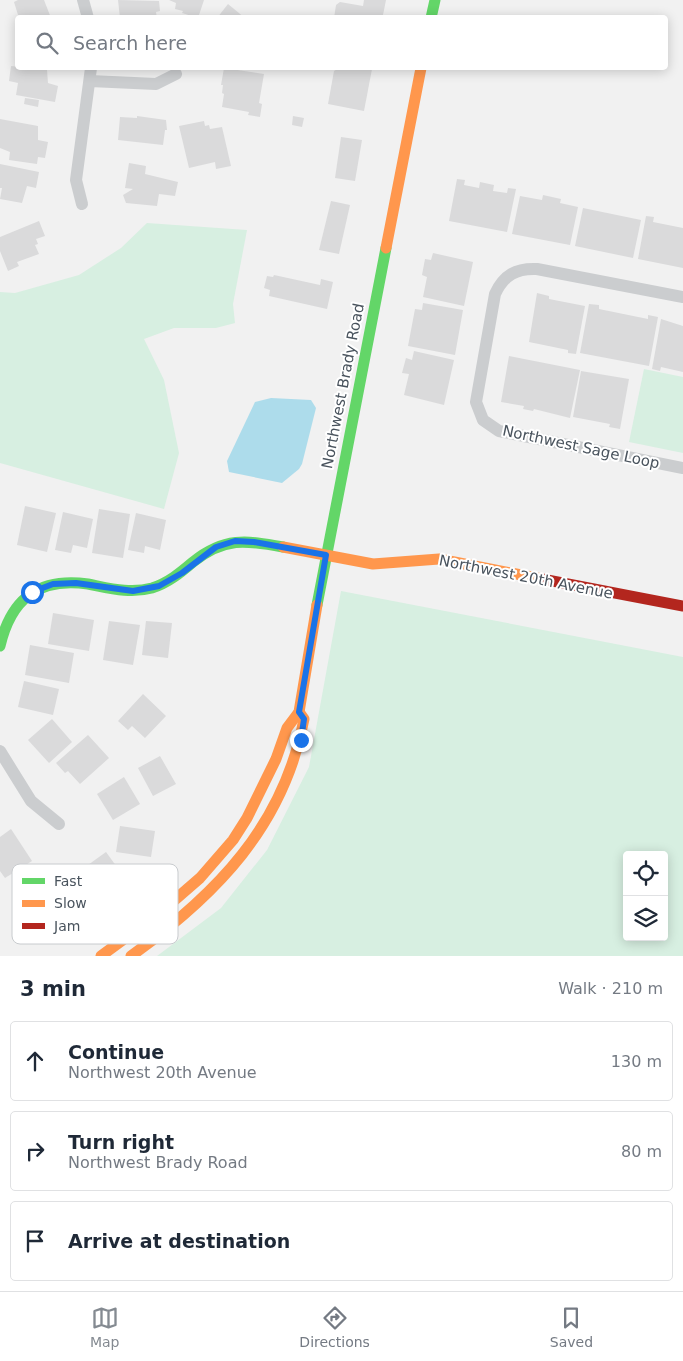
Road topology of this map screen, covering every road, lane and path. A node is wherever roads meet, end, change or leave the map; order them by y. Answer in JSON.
{"nodes":[{"id":1,"x":83,"y":0,"type":"edge"},
{"id":2,"x":434,"y":0,"type":"edge"},
{"id":3,"x":87,"y":15,"type":"edge"},
{"id":4,"x":432,"y":15,"type":"edge"},
{"id":5,"x":91,"y":70,"type":"edge"},
{"id":6,"x":421,"y":70,"type":"edge"},
{"id":7,"x":176,"y":74,"type":"dead end"},
{"id":8,"x":90,"y":81,"type":"junction"},
{"id":9,"x":82,"y":204,"type":"dead end"},
{"id":10,"x":683,"y":297,"type":"edge"},
{"id":11,"x":683,"y":468,"type":"edge"},
{"id":12,"x":326,"y":555,"type":"junction"},
{"id":13,"x":683,"y":606,"type":"edge"},
{"id":14,"x":0,"y":646,"type":"edge"},
{"id":15,"x":299,"y":712,"type":"junction"},
{"id":16,"x":0,"y":751,"type":"edge"},
{"id":17,"x":59,"y":824,"type":"dead end"},
{"id":18,"x":178,"y":900,"type":"edge"},
{"id":19,"x":178,"y":920,"type":"edge"},
{"id":20,"x":118,"y":944,"type":"edge"},
{"id":21,"x":147,"y":944,"type":"edge"},
{"id":22,"x":101,"y":956,"type":"edge"},
{"id":23,"x":131,"y":956,"type":"edge"}],
"edges":[{"from":1,"to":3,"type":"street"},
{"from":2,"to":4,"type":"main road"},
{"from":5,"to":8,"type":"street"},
{"from":6,"to":12,"type":"main road","name":"Northwest Brady Road"},
{"from":7,"to":8,"type":"street"},
{"from":8,"to":9,"type":"street"},
{"from":10,"to":11,"type":"street","name":"Northwest Sage Loop"},
{"from":12,"to":13,"type":"main road","name":"Northwest 20th Avenue"},
{"from":12,"to":14,"type":"main road","name":"Northwest 20th Avenue"},
{"from":12,"to":15,"type":"main road","name":"Northwest Brady Road"},
{"from":15,"to":18,"type":"main road","name":"Northwest Brady Road"},
{"from":15,"to":19,"type":"main road","name":"Northwest Brady Road"},
{"from":16,"to":17,"type":"street"},
{"from":20,"to":22,"type":"main road","name":"Northwest Brady Road"},
{"from":21,"to":23,"type":"main road","name":"Northwest Brady Road"}]}
